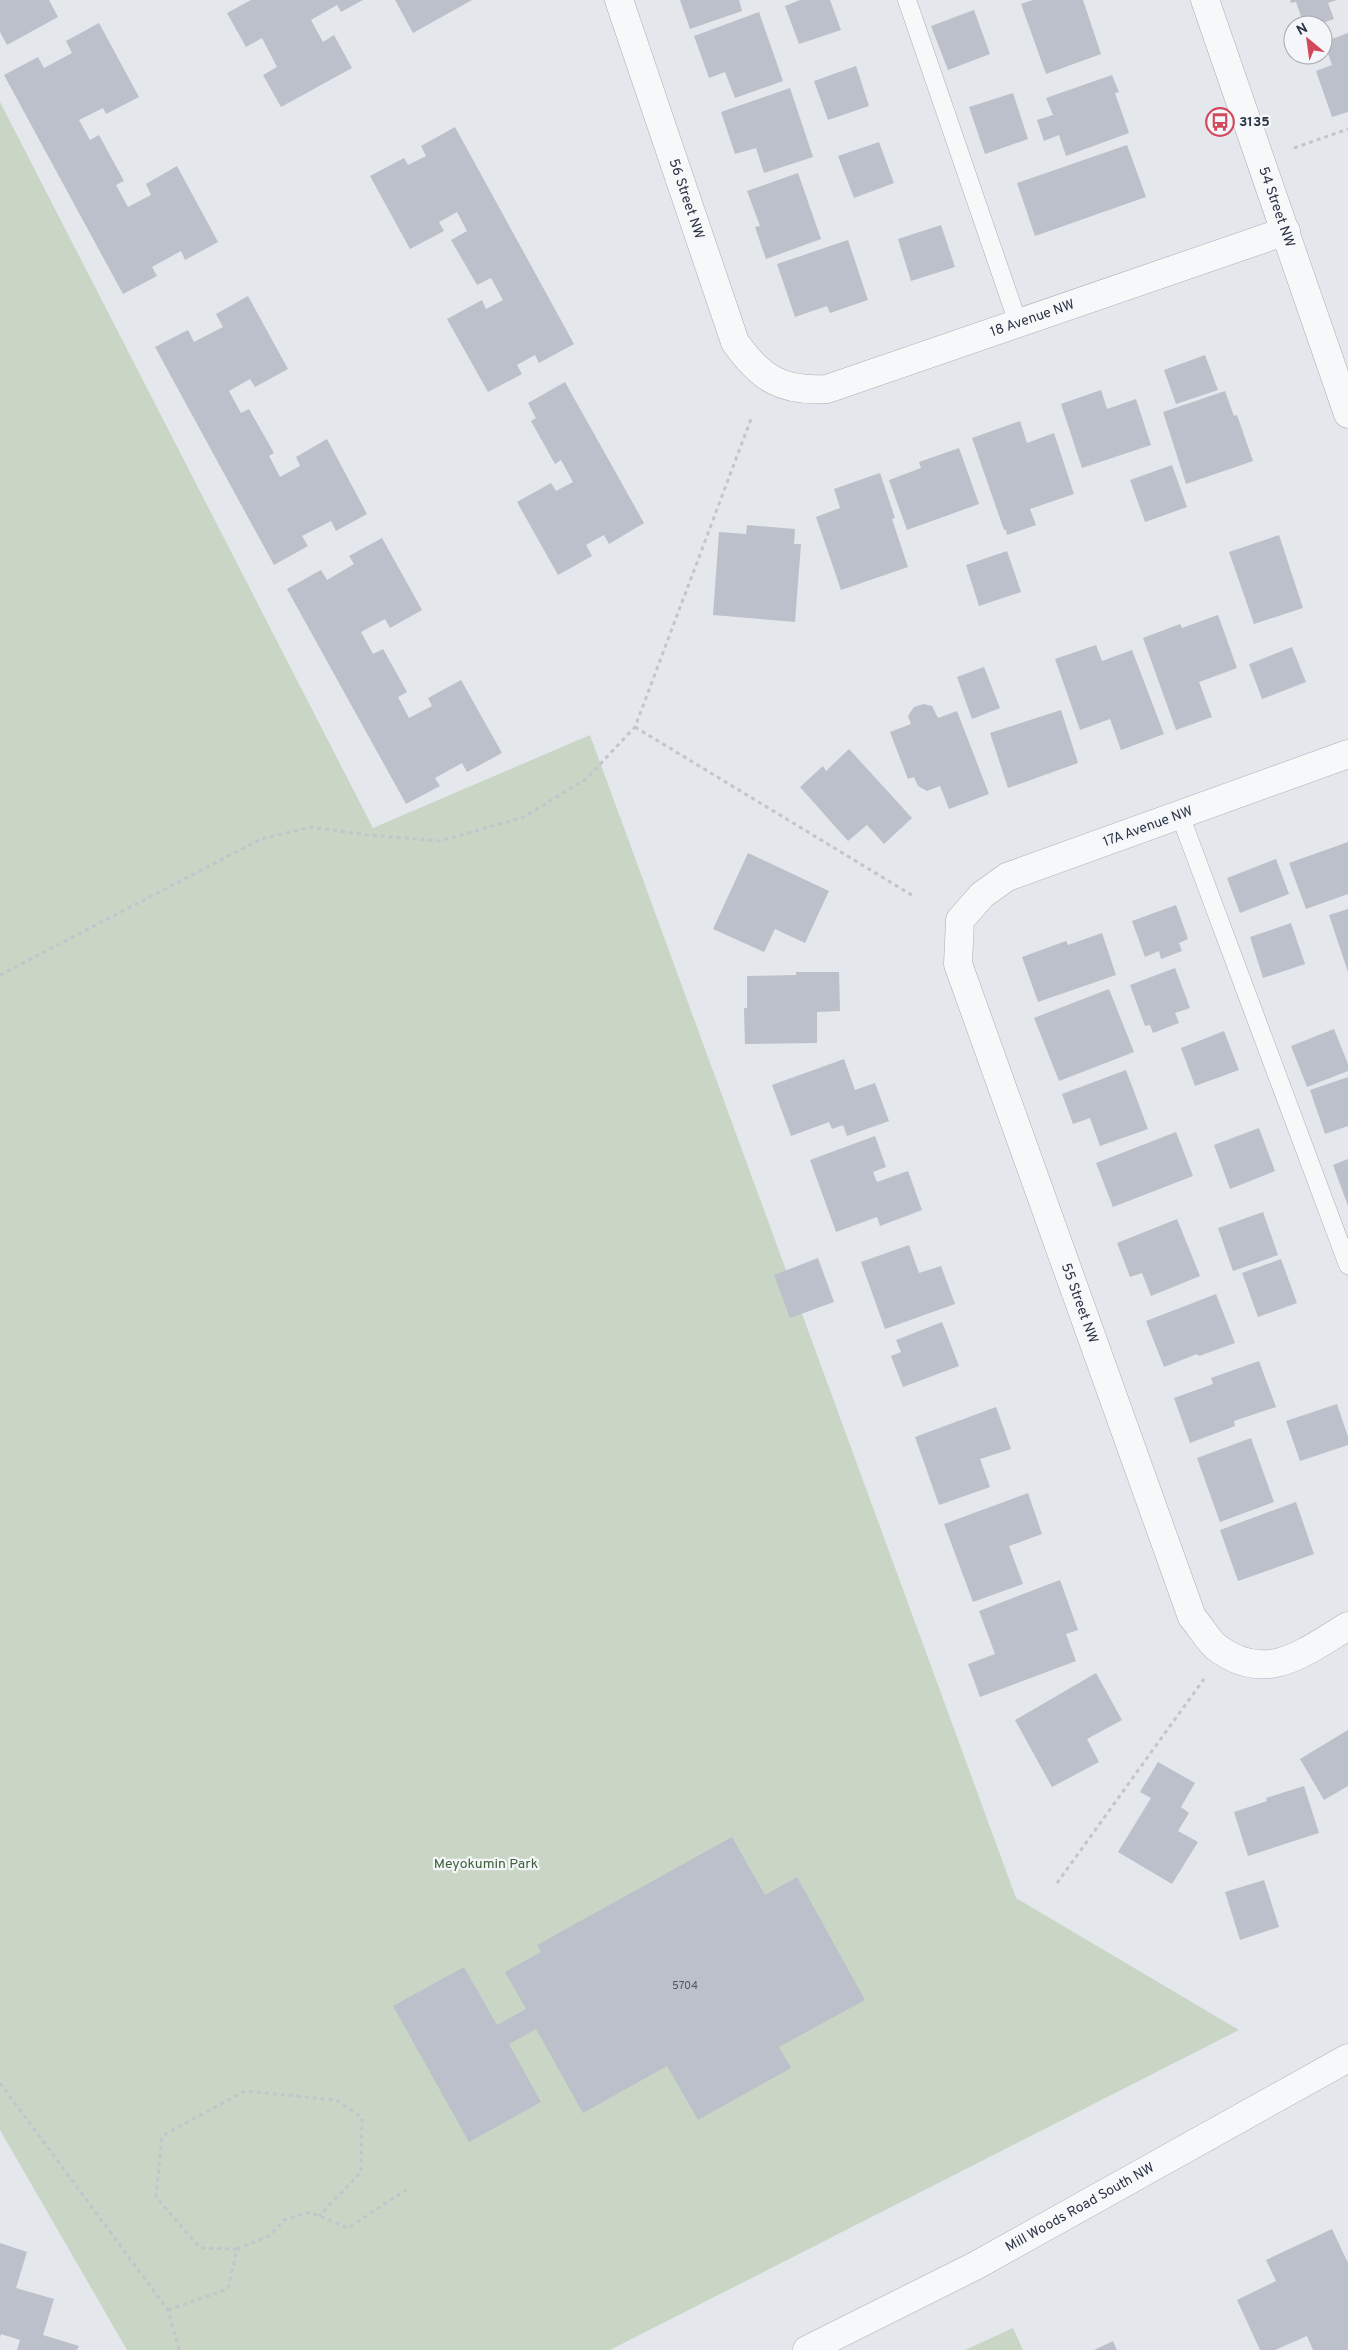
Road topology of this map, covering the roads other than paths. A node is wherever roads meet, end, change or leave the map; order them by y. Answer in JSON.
{"nodes":[{"id":1,"x":618,"y":0,"type":"edge"},
{"id":2,"x":907,"y":0,"type":"edge"},
{"id":3,"x":1205,"y":0,"type":"edge"},
{"id":4,"x":1286,"y":231,"type":"junction"},
{"id":5,"x":1018,"y":323,"type":"junction"},
{"id":6,"x":776,"y":382,"type":"joint"},
{"id":7,"x":1348,"y":414,"type":"edge"},
{"id":8,"x":1348,"y":754,"type":"edge"},
{"id":9,"x":1180,"y":815,"type":"junction"},
{"id":10,"x":960,"y":920,"type":"joint"},
{"id":11,"x":1348,"y":1265,"type":"edge"},
{"id":12,"x":1348,"y":1626,"type":"edge"},
{"id":13,"x":1348,"y":2058,"type":"edge"},
{"id":14,"x":807,"y":2350,"type":"edge"}],
"edges":[{"from":1,"to":6,"type":"street","name":"56 Street NW"},
{"from":2,"to":5,"type":"lane"},
{"from":3,"to":4,"type":"street","name":"54 Street NW"},
{"from":4,"to":5,"type":"street","name":"18 Avenue NW"},
{"from":4,"to":7,"type":"street","name":"54 Street NW"},
{"from":5,"to":6,"type":"street","name":"18 Avenue NW"},
{"from":8,"to":9,"type":"street","name":"17A Avenue NW"},
{"from":9,"to":10,"type":"street","name":"17A Avenue NW"},
{"from":9,"to":11,"type":"lane"},
{"from":10,"to":12,"type":"street","name":"55 Street NW"},
{"from":13,"to":14,"type":"street","name":"Mill Woods Road South NW"}]}
